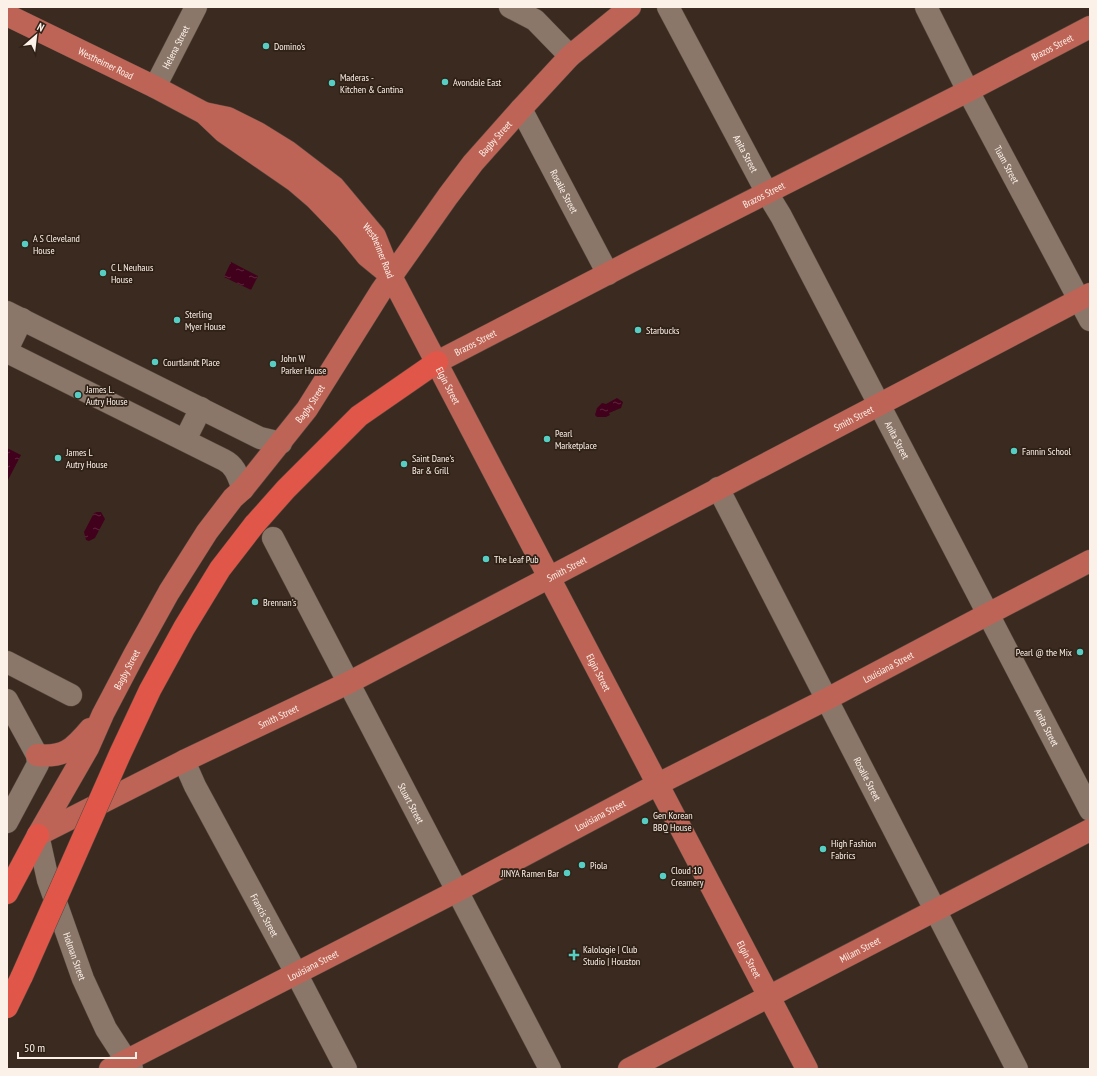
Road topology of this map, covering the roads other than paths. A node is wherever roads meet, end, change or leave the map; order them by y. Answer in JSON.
{"nodes":[{"id":1,"x":196,"y":7,"type":"edge"},
{"id":2,"x":510,"y":7,"type":"edge"},
{"id":3,"x":630,"y":7,"type":"edge"},
{"id":4,"x":668,"y":7,"type":"edge"},
{"id":5,"x":926,"y":7,"type":"edge"},
{"id":6,"x":538,"y":14,"type":"edge"},
{"id":7,"x":7,"y":15,"type":"edge"},
{"id":8,"x":1090,"y":27,"type":"edge"},
{"id":9,"x":570,"y":56,"type":"junction"},
{"id":10,"x":155,"y":87,"type":"junction"},
{"id":11,"x":968,"y":91,"type":"junction"},
{"id":12,"x":521,"y":108,"type":"junction"},
{"id":13,"x":767,"y":193,"type":"junction"},
{"id":14,"x":608,"y":274,"type":"junction"},
{"id":15,"x":391,"y":276,"type":"junction"},
{"id":16,"x":1085,"y":296,"type":"edge"},
{"id":17,"x":15,"y":316,"type":"edge"},
{"id":18,"x":1090,"y":320,"type":"edge"},
{"id":19,"x":7,"y":351,"type":"edge"},
{"id":20,"x":437,"y":362,"type":"junction"},
{"id":21,"x":879,"y":405,"type":"junction"},
{"id":22,"x":201,"y":408,"type":"junction"},
{"id":23,"x":185,"y":440,"type":"junction"},
{"id":24,"x":282,"y":443,"type":"junction"},
{"id":25,"x":718,"y":488,"type":"junction"},
{"id":26,"x":243,"y":489,"type":"junction"},
{"id":27,"x":273,"y":538,"type":"dead end"},
{"id":28,"x":1090,"y":561,"type":"edge"},
{"id":29,"x":550,"y":577,"type":"junction"},
{"id":30,"x":988,"y":614,"type":"junction"},
{"id":31,"x":7,"y":662,"type":"edge"},
{"id":32,"x":348,"y":683,"type":"junction"},
{"id":33,"x":71,"y":695,"type":"dead end"},
{"id":34,"x":827,"y":699,"type":"junction"},
{"id":35,"x":7,"y":700,"type":"edge"},
{"id":36,"x":103,"y":714,"type":"junction"},
{"id":37,"x":37,"y":755,"type":"junction"},
{"id":38,"x":184,"y":761,"type":"junction"},
{"id":39,"x":658,"y":784,"type":"junction"},
{"id":40,"x":1090,"y":810,"type":"edge"},
{"id":41,"x":7,"y":822,"type":"edge"},
{"id":42,"x":1090,"y":830,"type":"edge"},
{"id":43,"x":38,"y":835,"type":"junction"},
{"id":44,"x":457,"y":891,"type":"junction"},
{"id":45,"x":7,"y":893,"type":"edge"},
{"id":46,"x":936,"y":911,"type":"junction"},
{"id":47,"x":296,"y":974,"type":"junction"},
{"id":48,"x":769,"y":997,"type":"junction"},
{"id":49,"x":7,"y":1007,"type":"edge"},
{"id":50,"x":123,"y":1066,"type":"edge"},
{"id":51,"x":346,"y":1069,"type":"edge"},
{"id":52,"x":550,"y":1069,"type":"edge"},
{"id":53,"x":629,"y":1069,"type":"edge"},
{"id":54,"x":807,"y":1069,"type":"edge"},
{"id":55,"x":1017,"y":1069,"type":"edge"}],
"edges":[{"from":1,"to":10,"type":"street","name":"Helena Street"},
{"from":2,"to":6,"type":"street"},
{"from":3,"to":9,"type":"main road","name":"Bagby Street"},
{"from":4,"to":13,"type":"street","name":"Anita Street"},
{"from":5,"to":11,"type":"street","name":"Tuam Street"},
{"from":6,"to":9,"type":"street"},
{"from":7,"to":10,"type":"main road","name":"Westheimer Road"},
{"from":8,"to":11,"type":"main road","name":"Brazos Street"},
{"from":9,"to":12,"type":"main road","name":"Bagby Street"},
{"from":10,"to":15,"type":"main road","name":"Westheimer Road"},
{"from":11,"to":13,"type":"main road","name":"Brazos Street"},
{"from":11,"to":16,"type":"street","name":"Tuam Street"},
{"from":12,"to":14,"type":"street","name":"Rosalie Street"},
{"from":12,"to":15,"type":"main road","name":"Bagby Street"},
{"from":13,"to":14,"type":"main road","name":"Brazos Street"},
{"from":13,"to":21,"type":"street","name":"Anita Street"},
{"from":14,"to":20,"type":"main road","name":"Brazos Street"},
{"from":15,"to":20,"type":"main road","name":"Elgin Street"},
{"from":15,"to":24,"type":"main road","name":"Bagby Street"},
{"from":16,"to":18,"type":"street","name":"Tuam Street"},
{"from":16,"to":21,"type":"main road","name":"Smith Street"},
{"from":17,"to":19,"type":"street"},
{"from":17,"to":22,"type":"street"},
{"from":19,"to":23,"type":"street"},
{"from":20,"to":29,"type":"main road","name":"Elgin Street"},
{"from":20,"to":49,"type":"highway","bridge":true},
{"from":21,"to":25,"type":"main road","name":"Smith Street"},
{"from":21,"to":30,"type":"street","name":"Anita Street"},
{"from":22,"to":23,"type":"street"},
{"from":22,"to":24,"type":"street"},
{"from":23,"to":26,"type":"street"},
{"from":24,"to":26,"type":"main road","name":"Bagby Street"},
{"from":25,"to":29,"type":"main road","name":"Smith Street"},
{"from":25,"to":34,"type":"street","name":"Rosalie Street"},
{"from":26,"to":36,"type":"main road","name":"Bagby Street"},
{"from":27,"to":32,"type":"street","name":"Stuart Street"},
{"from":28,"to":30,"type":"main road","name":"Louisiana Street"},
{"from":29,"to":32,"type":"main road","name":"Smith Street"},
{"from":29,"to":39,"type":"main road","name":"Elgin Street"},
{"from":30,"to":34,"type":"main road","name":"Louisiana Street"},
{"from":30,"to":40,"type":"street","name":"Anita Street"},
{"from":31,"to":33,"type":"street"},
{"from":32,"to":38,"type":"main road","name":"Smith Street"},
{"from":32,"to":44,"type":"street","name":"Stuart Street"},
{"from":34,"to":39,"type":"main road","name":"Louisiana Street"},
{"from":34,"to":46,"type":"street","name":"Rosalie Street"},
{"from":35,"to":37,"type":"street"},
{"from":36,"to":37,"type":"main road"},
{"from":36,"to":43,"type":"main road","name":"Bagby Street"},
{"from":37,"to":41,"type":"street"},
{"from":38,"to":43,"type":"main road","name":"Smith Street"},
{"from":38,"to":47,"type":"street","name":"Francis Street"},
{"from":39,"to":44,"type":"main road","name":"Louisiana Street"},
{"from":39,"to":48,"type":"main road","name":"Elgin Street"},
{"from":42,"to":46,"type":"main road","name":"Milam Street"},
{"from":43,"to":45,"type":"highway"},
{"from":43,"to":50,"type":"street","name":"Holman Street"},
{"from":44,"to":47,"type":"main road","name":"Louisiana Street"},
{"from":44,"to":52,"type":"street","name":"Stuart Street"},
{"from":46,"to":48,"type":"main road","name":"Milam Street"},
{"from":46,"to":55,"type":"street","name":"Rosalie Street"},
{"from":47,"to":50,"type":"main road","name":"Louisiana Street"},
{"from":47,"to":51,"type":"street","name":"Francis Street"},
{"from":48,"to":53,"type":"main road","name":"Milam Street"},
{"from":48,"to":54,"type":"main road","name":"Elgin Street"}]}
